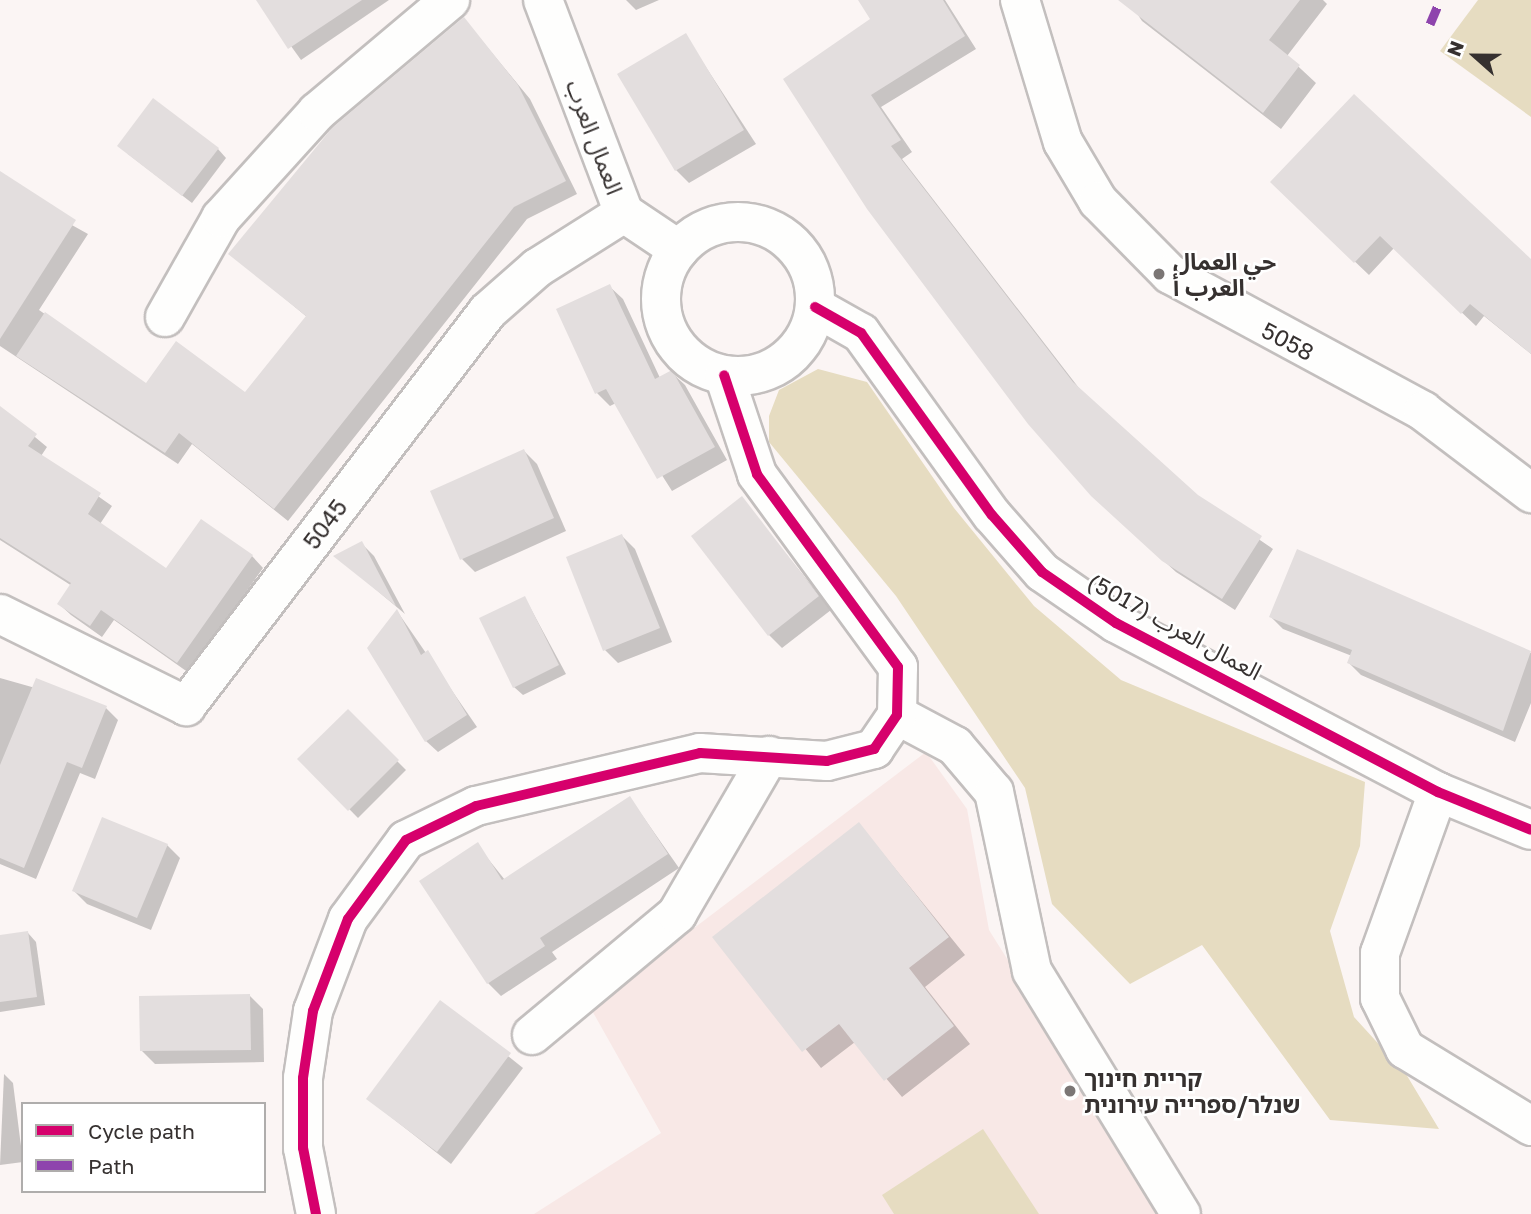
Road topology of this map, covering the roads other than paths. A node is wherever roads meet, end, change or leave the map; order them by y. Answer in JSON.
{"nodes":[{"id":1,"x":450,"y":0,"type":"edge"},
{"id":2,"x":543,"y":0,"type":"edge"},
{"id":3,"x":1020,"y":0,"type":"edge"},
{"id":4,"x":624,"y":213,"type":"junction"},
{"id":5,"x":678,"y":250,"type":"junction"},
{"id":6,"x":815,"y":307,"type":"junction"},
{"id":7,"x":165,"y":317,"type":"dead end"},
{"id":8,"x":724,"y":375,"type":"junction"},
{"id":9,"x":1531,"y":493,"type":"edge"},
{"id":10,"x":0,"y":614,"type":"edge"},
{"id":11,"x":897,"y":715,"type":"junction"},
{"id":12,"x":769,"y":756,"type":"junction"},
{"id":13,"x":1438,"y":792,"type":"junction"},
{"id":14,"x":1531,"y":830,"type":"edge"},
{"id":15,"x":533,"y":1035,"type":"dead end"},
{"id":16,"x":1531,"y":1126,"type":"edge"},
{"id":17,"x":316,"y":1214,"type":"edge"},
{"id":18,"x":1181,"y":1214,"type":"edge"}],
"edges":[{"from":1,"to":7,"type":"street"},
{"from":2,"to":4,"type":"street","name":"العمال العرب"},
{"from":3,"to":9,"type":"street","name":"5058"},
{"from":4,"to":5,"type":"street","name":"العمال العرب"},
{"from":4,"to":10,"type":"street","name":"5045"},
{"from":5,"to":6,"type":"street"},
{"from":5,"to":8,"type":"street"},
{"from":6,"to":8,"type":"street"},
{"from":6,"to":13,"type":"street","name":"العمال العرب (5017)"},
{"from":8,"to":11,"type":"street"},
{"from":11,"to":12,"type":"street"},
{"from":11,"to":18,"type":"street"},
{"from":12,"to":15,"type":"street"},
{"from":12,"to":17,"type":"street"},
{"from":13,"to":14,"type":"street","name":"العمال العرب (5017)"},
{"from":13,"to":16,"type":"street"}]}
